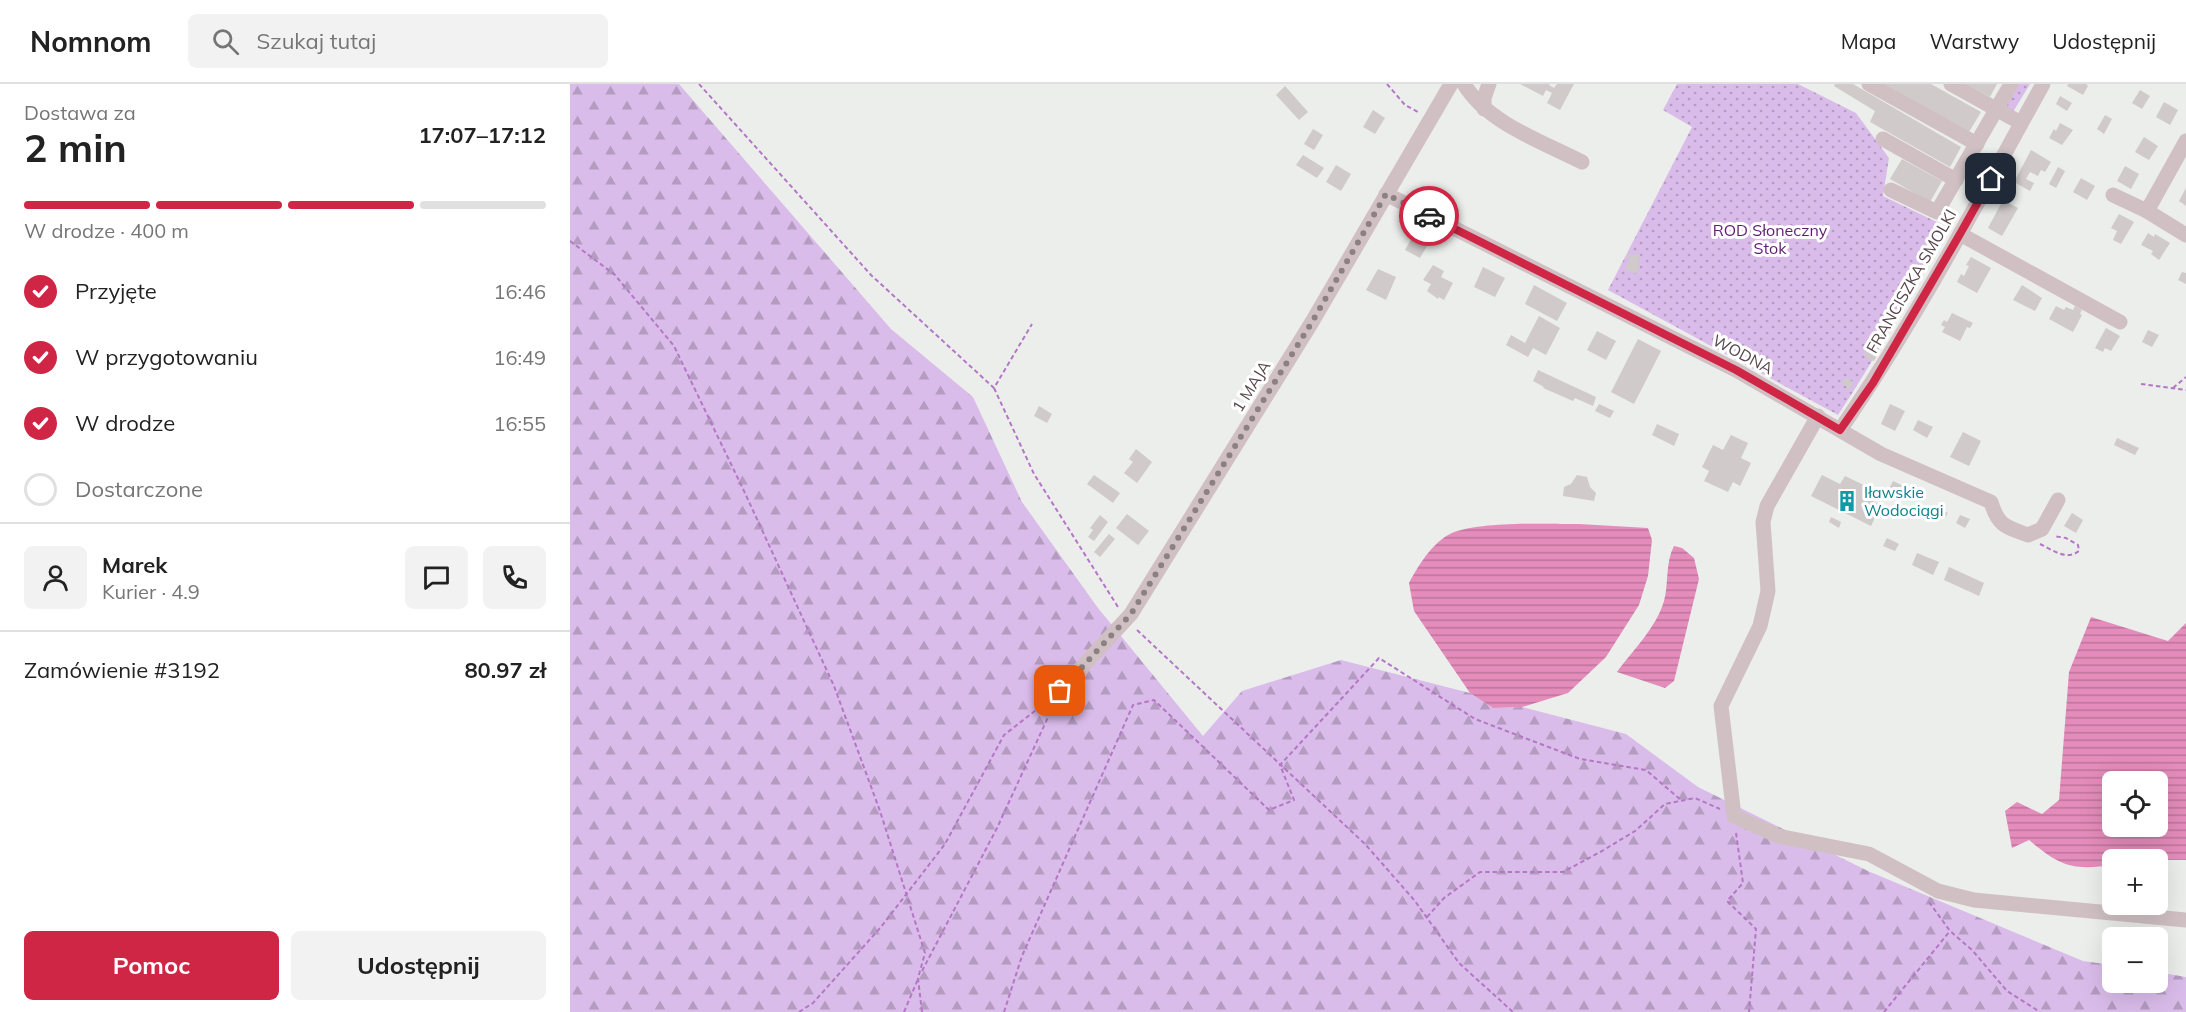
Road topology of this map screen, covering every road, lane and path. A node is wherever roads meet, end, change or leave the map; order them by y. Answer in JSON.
{"nodes":[{"id":1,"x":699,"y":84,"type":"edge"},
{"id":2,"x":1387,"y":84,"type":"edge"},
{"id":3,"x":1451,"y":84,"type":"edge"},
{"id":4,"x":1464,"y":84,"type":"edge"},
{"id":5,"x":1489,"y":84,"type":"edge"},
{"id":6,"x":1869,"y":84,"type":"edge"},
{"id":7,"x":1951,"y":84,"type":"edge"},
{"id":8,"x":2011,"y":84,"type":"edge"},
{"id":9,"x":2043,"y":84,"type":"edge"},
{"id":10,"x":1484,"y":109,"type":"junction"},
{"id":11,"x":1996,"y":110,"type":"junction"},
{"id":12,"x":1430,"y":118,"type":"junction"},
{"id":13,"x":2021,"y":123,"type":"junction"},
{"id":14,"x":1883,"y":139,"type":"dead end"},
{"id":15,"x":2186,"y":141,"type":"edge"},
{"id":16,"x":1977,"y":144,"type":"junction"},
{"id":17,"x":2181,"y":161,"type":"edge"},
{"id":18,"x":1582,"y":162,"type":"dead end"},
{"id":19,"x":1956,"y":180,"type":"junction"},
{"id":20,"x":1892,"y":190,"type":"dead end"},
{"id":21,"x":1386,"y":194,"type":"junction"},
{"id":22,"x":2113,"y":195,"type":"dead end"},
{"id":23,"x":2147,"y":211,"type":"junction"},
{"id":24,"x":1960,"y":234,"type":"junction"},
{"id":25,"x":2186,"y":235,"type":"edge"},
{"id":26,"x":570,"y":241,"type":"edge"},
{"id":27,"x":2120,"y":322,"type":"dead end"},
{"id":28,"x":1032,"y":324,"type":"dead end"},
{"id":29,"x":2186,"y":377,"type":"edge"},
{"id":30,"x":2140,"y":384,"type":"dead end"},
{"id":31,"x":994,"y":388,"type":"junction"},
{"id":32,"x":2173,"y":388,"type":"junction"},
{"id":33,"x":2186,"y":390,"type":"edge"},
{"id":34,"x":1818,"y":416,"type":"junction"},
{"id":35,"x":1840,"y":430,"type":"junction"},
{"id":36,"x":2058,"y":500,"type":"dead end"},
{"id":37,"x":2028,"y":536,"type":"junction"},
{"id":38,"x":2053,"y":536,"type":"dead end"},
{"id":39,"x":1125,"y":619,"type":"junction"},
{"id":40,"x":1060,"y":691,"type":"junction"},
{"id":41,"x":1280,"y":765,"type":"junction"},
{"id":42,"x":1682,"y":801,"type":"junction"},
{"id":43,"x":1734,"y":816,"type":"junction"},
{"id":44,"x":1923,"y":894,"type":"dead end"},
{"id":45,"x":906,"y":895,"type":"junction"},
{"id":46,"x":1427,"y":916,"type":"junction"},
{"id":47,"x":2186,"y":920,"type":"edge"},
{"id":48,"x":1950,"y":931,"type":"junction"},
{"id":49,"x":918,"y":978,"type":"junction"},
{"id":50,"x":799,"y":1012,"type":"edge"},
{"id":51,"x":904,"y":1012,"type":"edge"},
{"id":52,"x":922,"y":1012,"type":"edge"},
{"id":53,"x":1004,"y":1012,"type":"edge"},
{"id":54,"x":1513,"y":1012,"type":"edge"},
{"id":55,"x":1749,"y":1012,"type":"edge"},
{"id":56,"x":1884,"y":1012,"type":"edge"},
{"id":57,"x":2040,"y":1012,"type":"edge"}],
"edges":[{"from":1,"to":31,"type":"path"},
{"from":2,"to":12,"type":"path"},
{"from":3,"to":12,"type":"street","name":"1 MAJA"},
{"from":4,"to":10,"type":"street"},
{"from":5,"to":10,"type":"street"},
{"from":6,"to":16,"type":"street"},
{"from":7,"to":11,"type":"street"},
{"from":8,"to":11,"type":"street"},
{"from":9,"to":13,"type":"street","name":"FRANCISZKA SMOLKI"},
{"from":10,"to":18,"type":"street"},
{"from":11,"to":13,"type":"street"},
{"from":11,"to":16,"type":"street"},
{"from":12,"to":21,"type":"street","name":"1 MAJA"},
{"from":13,"to":24,"type":"street","name":"FRANCISZKA SMOLKI"},
{"from":14,"to":19,"type":"street"},
{"from":15,"to":17,"type":"street"},
{"from":16,"to":19,"type":"street"},
{"from":17,"to":23,"type":"street"},
{"from":19,"to":20,"type":"street"},
{"from":21,"to":34,"type":"street","name":"WODNA"},
{"from":21,"to":39,"type":"street","name":"1 MAJA"},
{"from":22,"to":23,"type":"street"},
{"from":23,"to":25,"type":"street"},
{"from":24,"to":27,"type":"street"},
{"from":24,"to":35,"type":"street","name":"FRANCISZKA SMOLKI"},
{"from":26,"to":45,"type":"path"},
{"from":28,"to":31,"type":"path"},
{"from":29,"to":32,"type":"path"},
{"from":30,"to":32,"type":"path"},
{"from":31,"to":39,"type":"path"},
{"from":32,"to":33,"type":"path"},
{"from":34,"to":35,"type":"street","name":"WODNA"},
{"from":34,"to":43,"type":"street"},
{"from":35,"to":37,"type":"street","name":"WODNA"},
{"from":36,"to":37,"type":"street"},
{"from":37,"to":38,"type":"path"},
{"from":39,"to":40,"type":"street","name":"1 MAJA"},
{"from":39,"to":41,"type":"path"},
{"from":40,"to":45,"type":"path"},
{"from":40,"to":49,"type":"path"},
{"from":41,"to":42,"type":"path"},
{"from":41,"to":46,"type":"path"},
{"from":41,"to":53,"type":"path"},
{"from":42,"to":43,"type":"path"},
{"from":42,"to":46,"type":"path"},
{"from":43,"to":47,"type":"street"},
{"from":43,"to":55,"type":"path"},
{"from":44,"to":48,"type":"path"},
{"from":45,"to":49,"type":"path"},
{"from":45,"to":50,"type":"path"},
{"from":46,"to":54,"type":"path"},
{"from":48,"to":56,"type":"path"},
{"from":48,"to":57,"type":"path"},
{"from":49,"to":51,"type":"path"},
{"from":49,"to":52,"type":"path"}]}
